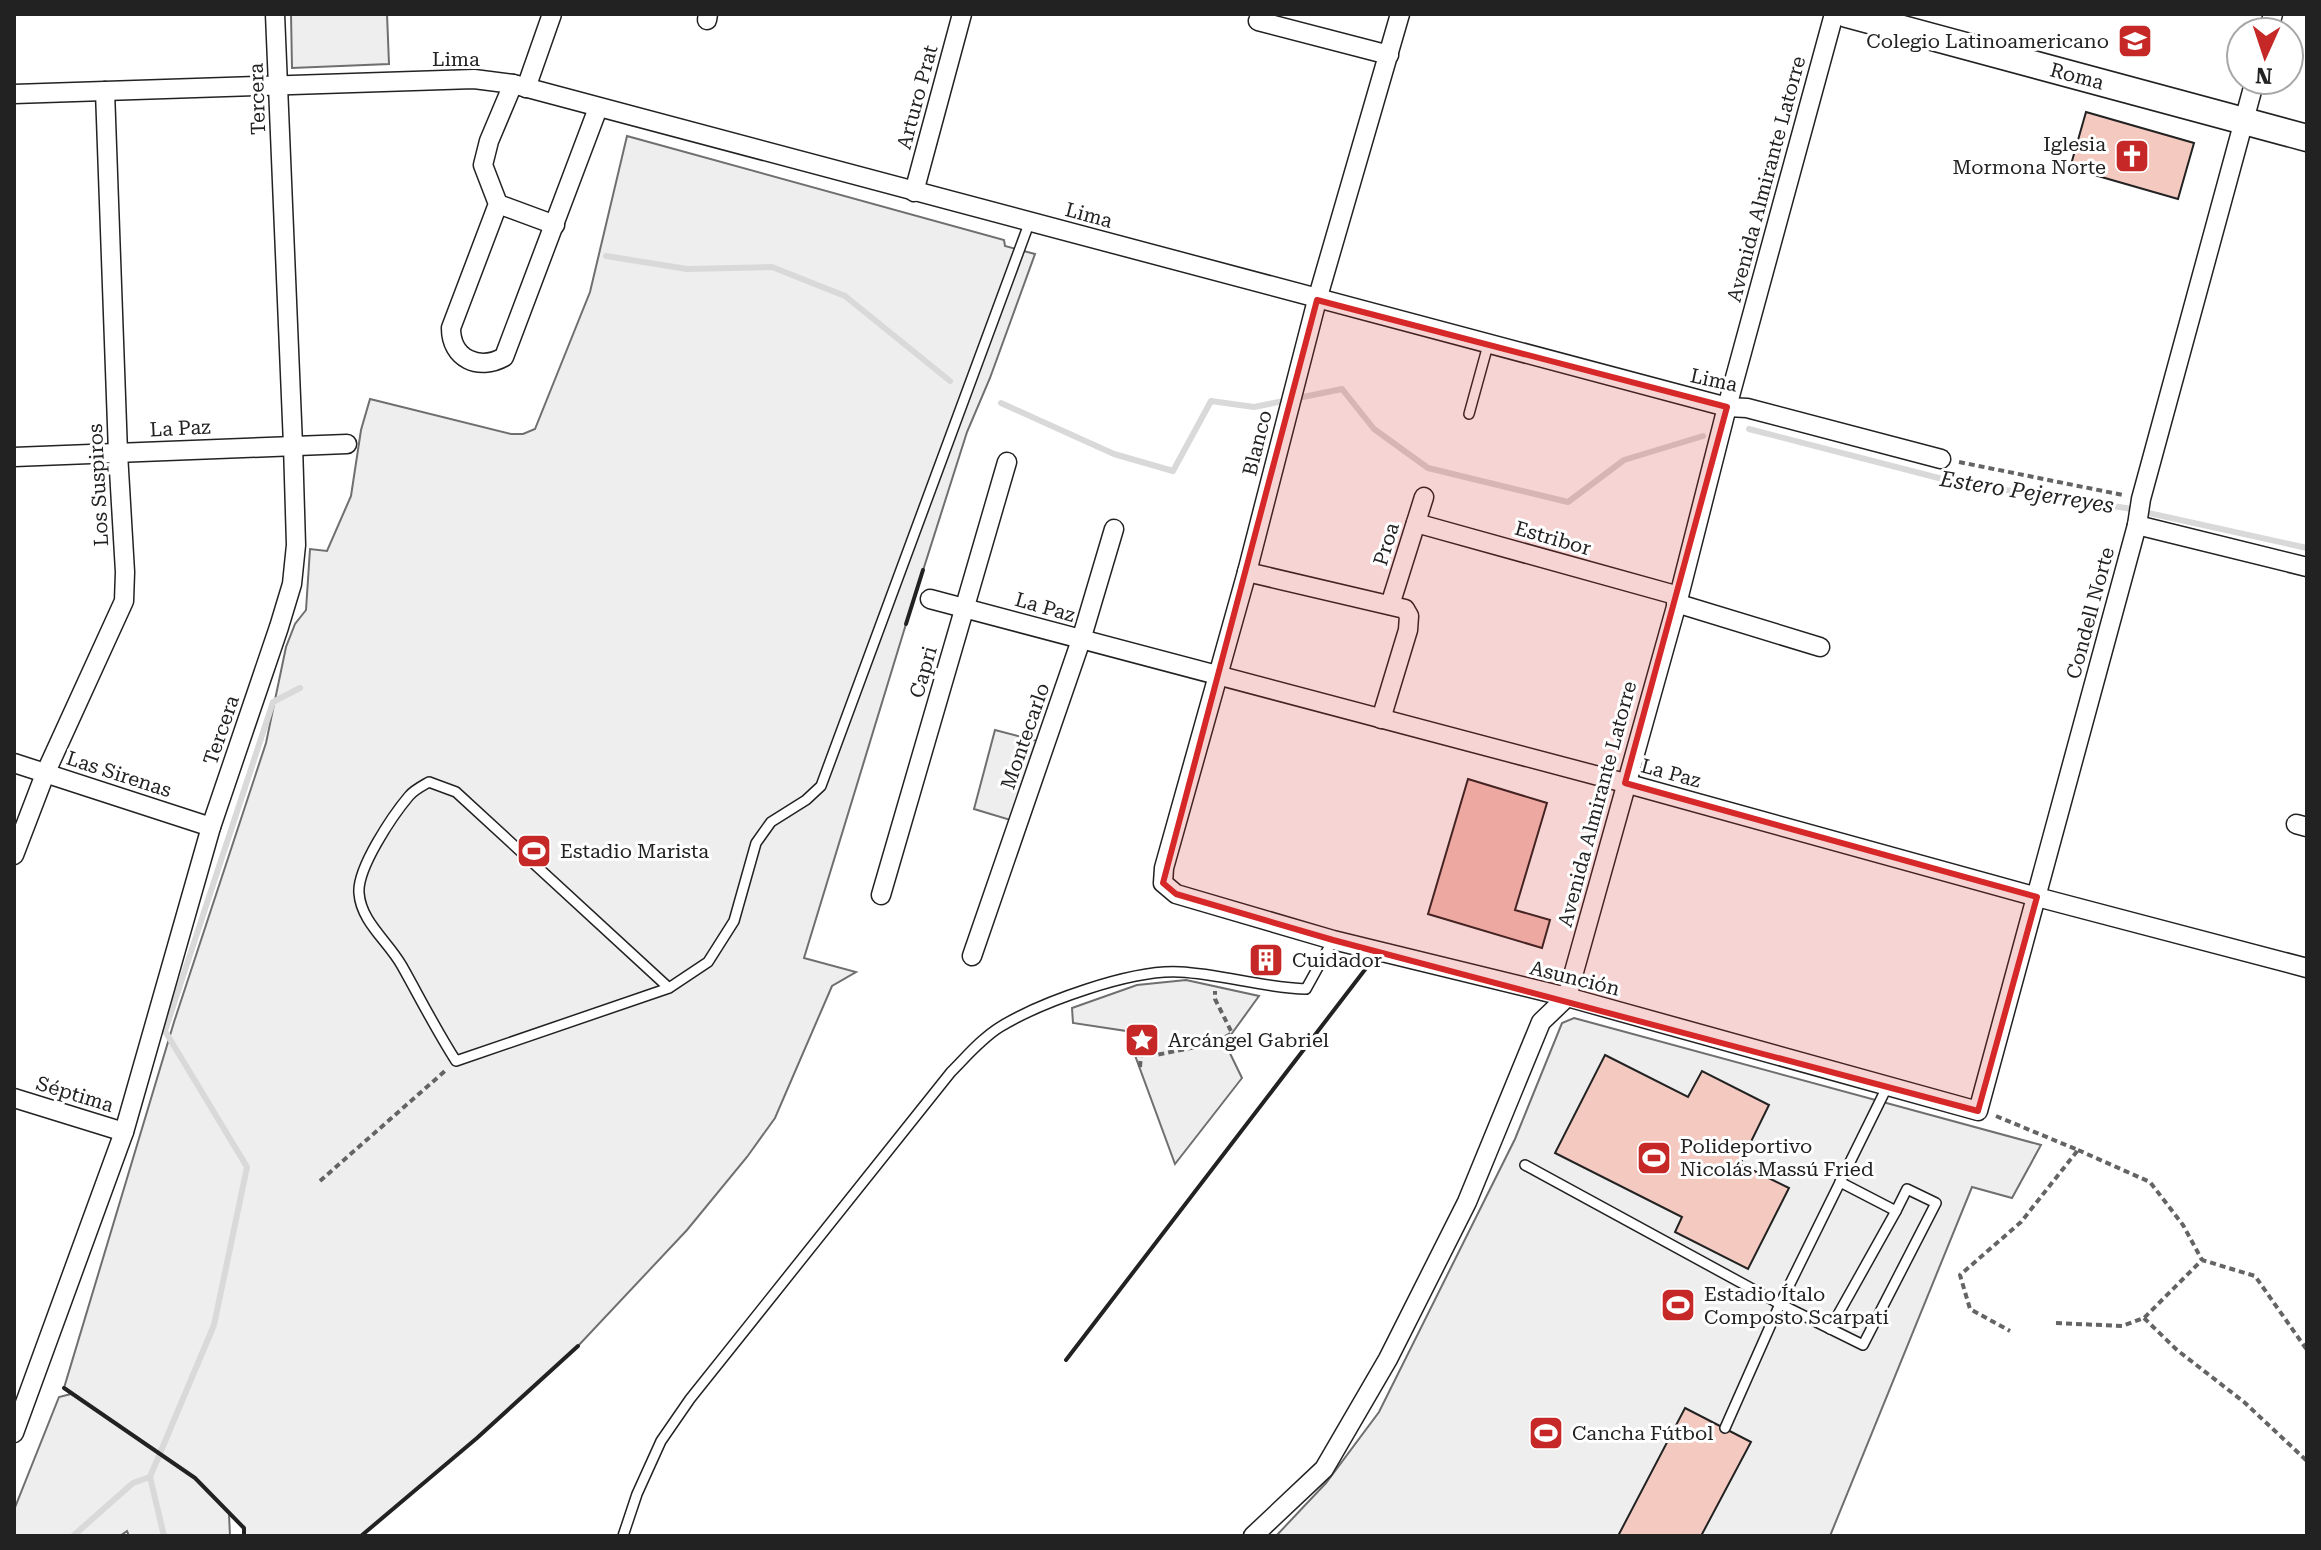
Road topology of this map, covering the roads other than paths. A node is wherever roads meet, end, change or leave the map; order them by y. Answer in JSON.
{"nodes":[{"id":1,"x":275,"y":14,"type":"edge"},
{"id":2,"x":552,"y":14,"type":"edge"},
{"id":3,"x":962,"y":14,"type":"edge"},
{"id":4,"x":1400,"y":14,"type":"edge"},
{"id":5,"x":1834,"y":14,"type":"edge"},
{"id":6,"x":1847,"y":14,"type":"edge"},
{"id":7,"x":1258,"y":21,"type":"dead end"},
{"id":8,"x":1389,"y":55,"type":"junction"},
{"id":9,"x":278,"y":86,"type":"junction"},
{"id":10,"x":520,"y":86,"type":"junction"},
{"id":11,"x":105,"y":91,"type":"junction"},
{"id":12,"x":14,"y":94,"type":"edge"},
{"id":13,"x":2251,"y":96,"type":"edge"},
{"id":14,"x":598,"y":108,"type":"junction"},
{"id":15,"x":2245,"y":121,"type":"junction"},
{"id":16,"x":2307,"y":138,"type":"edge"},
{"id":17,"x":914,"y":192,"type":"junction"},
{"id":18,"x":498,"y":204,"type":"junction"},
{"id":19,"x":1030,"y":221,"type":"junction"},
{"id":20,"x":555,"y":225,"type":"junction"},
{"id":21,"x":1317,"y":300,"type":"junction"},
{"id":22,"x":1488,"y":345,"type":"junction"},
{"id":23,"x":1727,"y":407,"type":"junction"},
{"id":24,"x":1469,"y":414,"type":"dead end"},
{"id":25,"x":347,"y":444,"type":"dead end"},
{"id":26,"x":293,"y":445,"type":"junction"},
{"id":27,"x":118,"y":453,"type":"junction"},
{"id":28,"x":14,"y":457,"type":"edge"},
{"id":29,"x":1941,"y":459,"type":"road end"},
{"id":30,"x":1007,"y":462,"type":"dead end"},
{"id":31,"x":1424,"y":497,"type":"dead end"},
{"id":32,"x":2139,"y":514,"type":"junction"},
{"id":33,"x":1416,"y":523,"type":"junction"},
{"id":34,"x":1114,"y":529,"type":"dead end"},
{"id":35,"x":2307,"y":567,"type":"edge"},
{"id":36,"x":1247,"y":572,"type":"junction"},
{"id":37,"x":930,"y":599,"type":"dead end"},
{"id":38,"x":1677,"y":600,"type":"junction"},
{"id":39,"x":1390,"y":605,"type":"junction"},
{"id":40,"x":966,"y":608,"type":"junction"},
{"id":41,"x":1081,"y":640,"type":"junction"},
{"id":42,"x":1820,"y":647,"type":"dead end"},
{"id":43,"x":1218,"y":674,"type":"junction"},
{"id":44,"x":1381,"y":719,"type":"junction"},
{"id":45,"x":14,"y":763,"type":"edge"},
{"id":46,"x":45,"y":774,"type":"junction"},
{"id":47,"x":1625,"y":783,"type":"junction"},
{"id":48,"x":211,"y":827,"type":"junction"},
{"id":49,"x":14,"y":855,"type":"edge"},
{"id":50,"x":1163,"y":883,"type":"joint"},
{"id":51,"x":881,"y":895,"type":"dead end"},
{"id":52,"x":2037,"y":897,"type":"junction"},
{"id":53,"x":1333,"y":940,"type":"junction"},
{"id":54,"x":972,"y":956,"type":"dead end"},
{"id":55,"x":2307,"y":968,"type":"edge"},
{"id":56,"x":669,"y":988,"type":"junction"},
{"id":57,"x":1567,"y":997,"type":"junction"},
{"id":58,"x":1888,"y":1085,"type":"junction"},
{"id":59,"x":14,"y":1098,"type":"edge"},
{"id":60,"x":1978,"y":1111,"type":"joint"},
{"id":61,"x":124,"y":1132,"type":"junction"},
{"id":62,"x":1525,"y":1165,"type":"dead end"},
{"id":63,"x":1840,"y":1182,"type":"junction"},
{"id":64,"x":1896,"y":1211,"type":"junction"},
{"id":65,"x":1780,"y":1304,"type":"junction"},
{"id":66,"x":1830,"y":1329,"type":"junction"},
{"id":67,"x":1725,"y":1428,"type":"dead end"},
{"id":68,"x":14,"y":1433,"type":"edge"},
{"id":69,"x":623,"y":1536,"type":"edge"},
{"id":70,"x":1253,"y":1536,"type":"edge"}],
"edges":[{"from":1,"to":9,"type":"street","name":"Tercera"},
{"from":2,"to":10,"type":"street"},
{"from":3,"to":17,"type":"street","name":"Arturo Prat"},
{"from":4,"to":8,"type":"street","name":"Blanco"},
{"from":5,"to":23,"type":"street","name":"Avenida Almirante Latorre"},
{"from":6,"to":15,"type":"street","name":"Roma"},
{"from":7,"to":8,"type":"street"},
{"from":8,"to":21,"type":"street","name":"Blanco"},
{"from":9,"to":10,"type":"street","name":"Lima"},
{"from":9,"to":11,"type":"street","name":"Lima"},
{"from":9,"to":26,"type":"street","name":"Tercera"},
{"from":10,"to":14,"type":"street","name":"Lima"},
{"from":10,"to":18,"type":"street"},
{"from":11,"to":12,"type":"street","name":"Lima"},
{"from":11,"to":27,"type":"street","name":"Los Suspiros"},
{"from":13,"to":15,"type":"street","name":"Condell Norte"},
{"from":14,"to":17,"type":"street","name":"Lima"},
{"from":14,"to":20,"type":"street"},
{"from":15,"to":16,"type":"street","name":"Roma"},
{"from":15,"to":32,"type":"street","name":"Condell Norte"},
{"from":17,"to":19,"type":"street","name":"Lima"},
{"from":18,"to":20,"type":"street"},
{"from":18,"to":20,"type":"street"},
{"from":19,"to":21,"type":"street","name":"Lima"},
{"from":19,"to":56,"type":"lane"},
{"from":21,"to":22,"type":"street","name":"Lima"},
{"from":21,"to":36,"type":"street","name":"Blanco"},
{"from":22,"to":23,"type":"street","name":"Lima"},
{"from":22,"to":24,"type":"lane"},
{"from":23,"to":29,"type":"street","name":"Lima"},
{"from":23,"to":38,"type":"street","name":"Avenida Almirante Latorre"},
{"from":25,"to":26,"type":"street","name":"La Paz"},
{"from":26,"to":27,"type":"street","name":"La Paz"},
{"from":26,"to":48,"type":"street","name":"Tercera"},
{"from":27,"to":28,"type":"street","name":"La Paz"},
{"from":27,"to":46,"type":"street","name":"Los Suspiros"},
{"from":30,"to":40,"type":"street","name":"Capri"},
{"from":31,"to":33,"type":"street","name":"Proa"},
{"from":32,"to":35,"type":"street"},
{"from":32,"to":52,"type":"street","name":"Condell Norte"},
{"from":33,"to":38,"type":"street","name":"Estribor"},
{"from":33,"to":39,"type":"street","name":"Proa"},
{"from":34,"to":41,"type":"street","name":"Montecarlo"},
{"from":36,"to":39,"type":"street"},
{"from":36,"to":43,"type":"street","name":"Blanco"},
{"from":37,"to":40,"type":"street","name":"La Paz"},
{"from":38,"to":42,"type":"street","name":"Estribor"},
{"from":38,"to":47,"type":"street","name":"Avenida Almirante Latorre"},
{"from":39,"to":44,"type":"street"},
{"from":40,"to":41,"type":"street","name":"La Paz"},
{"from":40,"to":51,"type":"street","name":"Capri"},
{"from":41,"to":43,"type":"street","name":"La Paz"},
{"from":41,"to":54,"type":"street","name":"Montecarlo"},
{"from":43,"to":44,"type":"street","name":"La Paz"},
{"from":43,"to":50,"type":"street","name":"Blanco"},
{"from":44,"to":47,"type":"street","name":"La Paz"},
{"from":45,"to":46,"type":"street","name":"Las Sirenas"},
{"from":46,"to":48,"type":"street","name":"Las Sirenas"},
{"from":46,"to":49,"type":"street","name":"Los Suspiros"},
{"from":47,"to":52,"type":"street","name":"La Paz"},
{"from":47,"to":57,"type":"street","name":"Avenida Almirante Latorre"},
{"from":48,"to":61,"type":"street","name":"Tercera"},
{"from":50,"to":53,"type":"street","name":"Asunción"},
{"from":52,"to":55,"type":"street","name":"La Paz"},
{"from":52,"to":60,"type":"street","name":"Condell Norte"},
{"from":53,"to":57,"type":"street","name":"Asunción"},
{"from":53,"to":69,"type":"lane"},
{"from":56,"to":56,"type":"lane"},
{"from":57,"to":58,"type":"street","name":"Asunción"},
{"from":57,"to":70,"type":"street","name":"Avenida Almirante Latorre"},
{"from":58,"to":60,"type":"street","name":"Asunción"},
{"from":58,"to":63,"type":"lane"},
{"from":59,"to":61,"type":"street","name":"Séptima"},
{"from":61,"to":68,"type":"street","name":"Tercera"},
{"from":62,"to":65,"type":"lane"},
{"from":63,"to":64,"type":"lane"},
{"from":63,"to":65,"type":"lane"},
{"from":64,"to":66,"type":"lane"},
{"from":64,"to":66,"type":"lane"},
{"from":65,"to":66,"type":"lane"},
{"from":65,"to":67,"type":"lane"}]}
